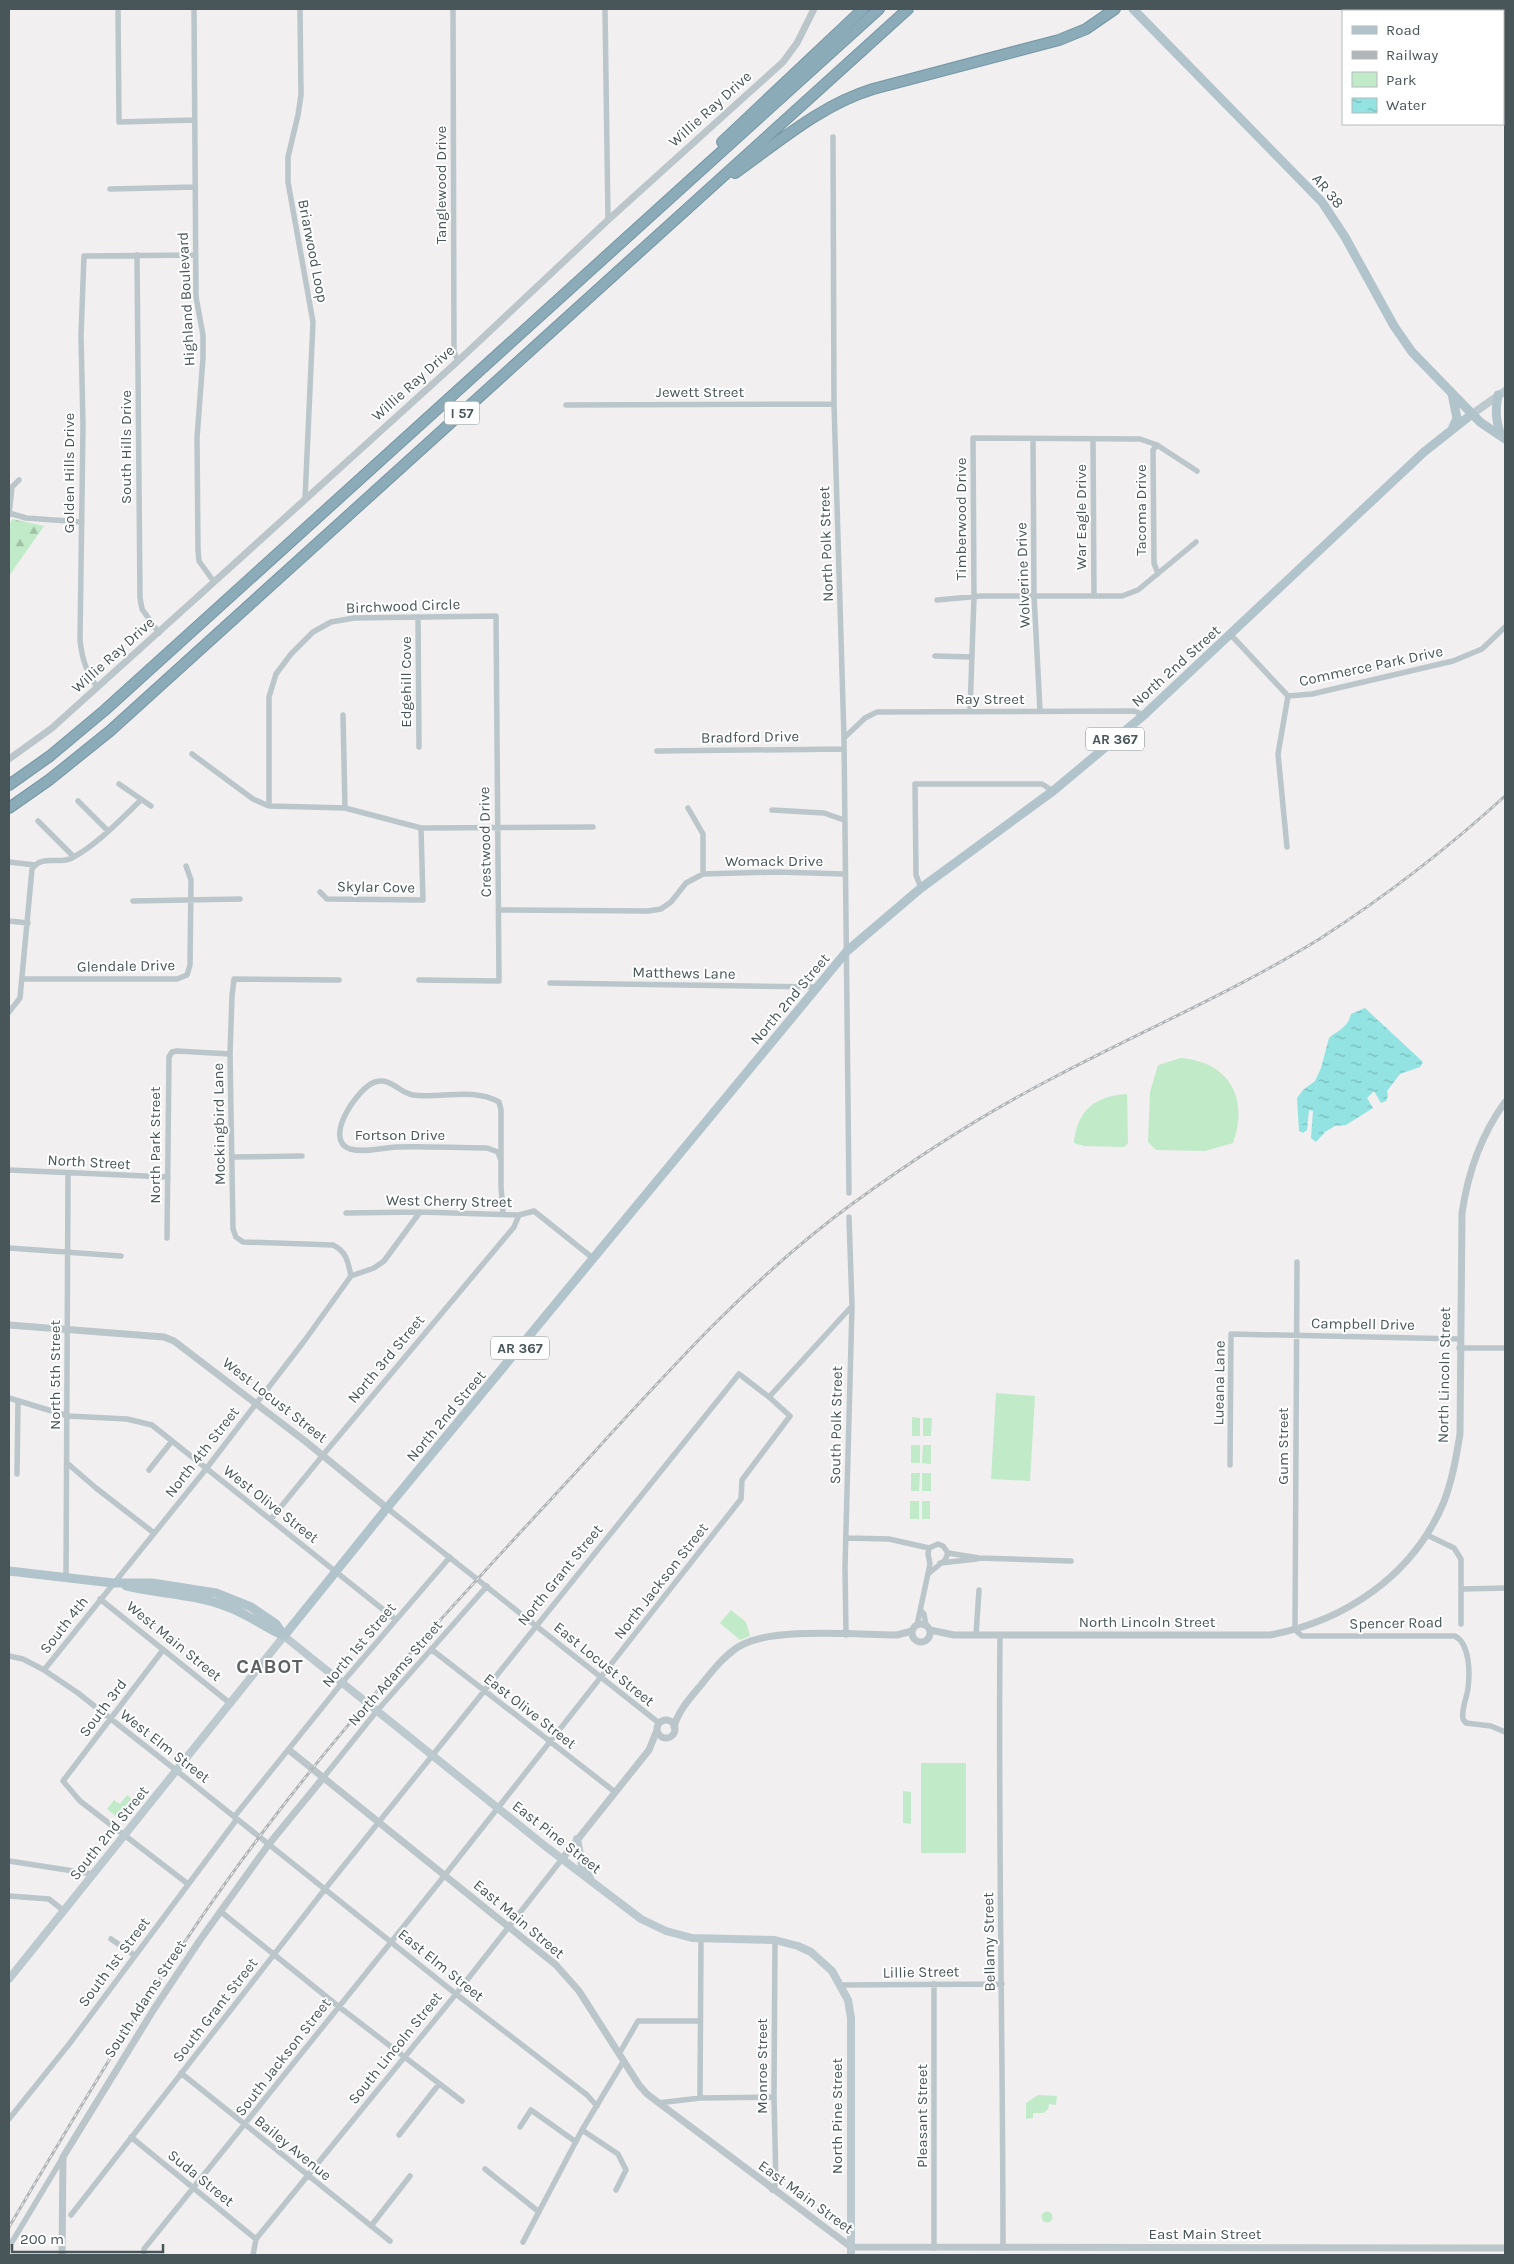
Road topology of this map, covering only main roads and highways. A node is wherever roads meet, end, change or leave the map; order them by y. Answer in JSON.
{"nodes":[{"id":1,"x":863,"y":9,"type":"edge"},
{"id":2,"x":879,"y":9,"type":"edge"},
{"id":3,"x":908,"y":9,"type":"edge"},
{"id":4,"x":1116,"y":9,"type":"edge"},
{"id":5,"x":1133,"y":9,"type":"edge"},
{"id":6,"x":698,"y":199,"type":"junction"},
{"id":7,"x":643,"y":223,"type":"junction"},
{"id":8,"x":1451,"y":392,"type":"junction"},
{"id":9,"x":1502,"y":393,"type":"edge"},
{"id":10,"x":1472,"y":414,"type":"junction"},
{"id":11,"x":1452,"y":429,"type":"junction"},
{"id":12,"x":1503,"y":438,"type":"edge"},
{"id":13,"x":9,"y":785,"type":"edge"},
{"id":14,"x":9,"y":808,"type":"edge"},
{"id":15,"x":9,"y":1571,"type":"edge"},
{"id":16,"x":284,"y":1636,"type":"junction"},
{"id":17,"x":231,"y":1704,"type":"joint"},
{"id":18,"x":577,"y":1839,"type":"road end"},
{"id":19,"x":594,"y":1884,"type":"junction"},
{"id":20,"x":9,"y":1979,"type":"edge"},
{"id":21,"x":842,"y":1985,"type":"joint"},
{"id":22,"x":851,"y":2251,"type":"edge"}],
"edges":[{"from":1,"to":7,"type":"highway"},
{"from":2,"to":7,"type":"highway","number":"I 57"},
{"from":3,"to":6,"type":"highway","number":"I 57"},
{"from":4,"to":6,"type":"highway"},
{"from":5,"to":8,"type":"main road","name":"AR 38"},
{"from":6,"to":14,"type":"highway","number":"I 57"},
{"from":7,"to":13,"type":"highway","number":"I 57"},
{"from":8,"to":10,"type":"main road","name":"AR 38"},
{"from":8,"to":11,"type":"main road"},
{"from":9,"to":10,"type":"main road","number":"AR 367"},
{"from":9,"to":12,"type":"main road"},
{"from":10,"to":11,"type":"main road","name":"North 2nd Street","number":"AR 367"},
{"from":10,"to":12,"type":"main road","name":"AR 38"},
{"from":11,"to":16,"type":"main road","name":"North 2nd Street","number":"AR 367"},
{"from":15,"to":16,"type":"main road","name":"West Main Street"},
{"from":16,"to":17,"type":"main road","name":"North 2nd Street","number":"AR 367"},
{"from":16,"to":19,"type":"main road","name":"East Pine Street"},
{"from":17,"to":20,"type":"main road","name":"South 2nd Street","number":"AR 367"},
{"from":18,"to":19,"type":"main road"},
{"from":19,"to":21,"type":"main road","name":"East Pine Street"},
{"from":21,"to":22,"type":"main road","name":"North Pine Street"}]}
